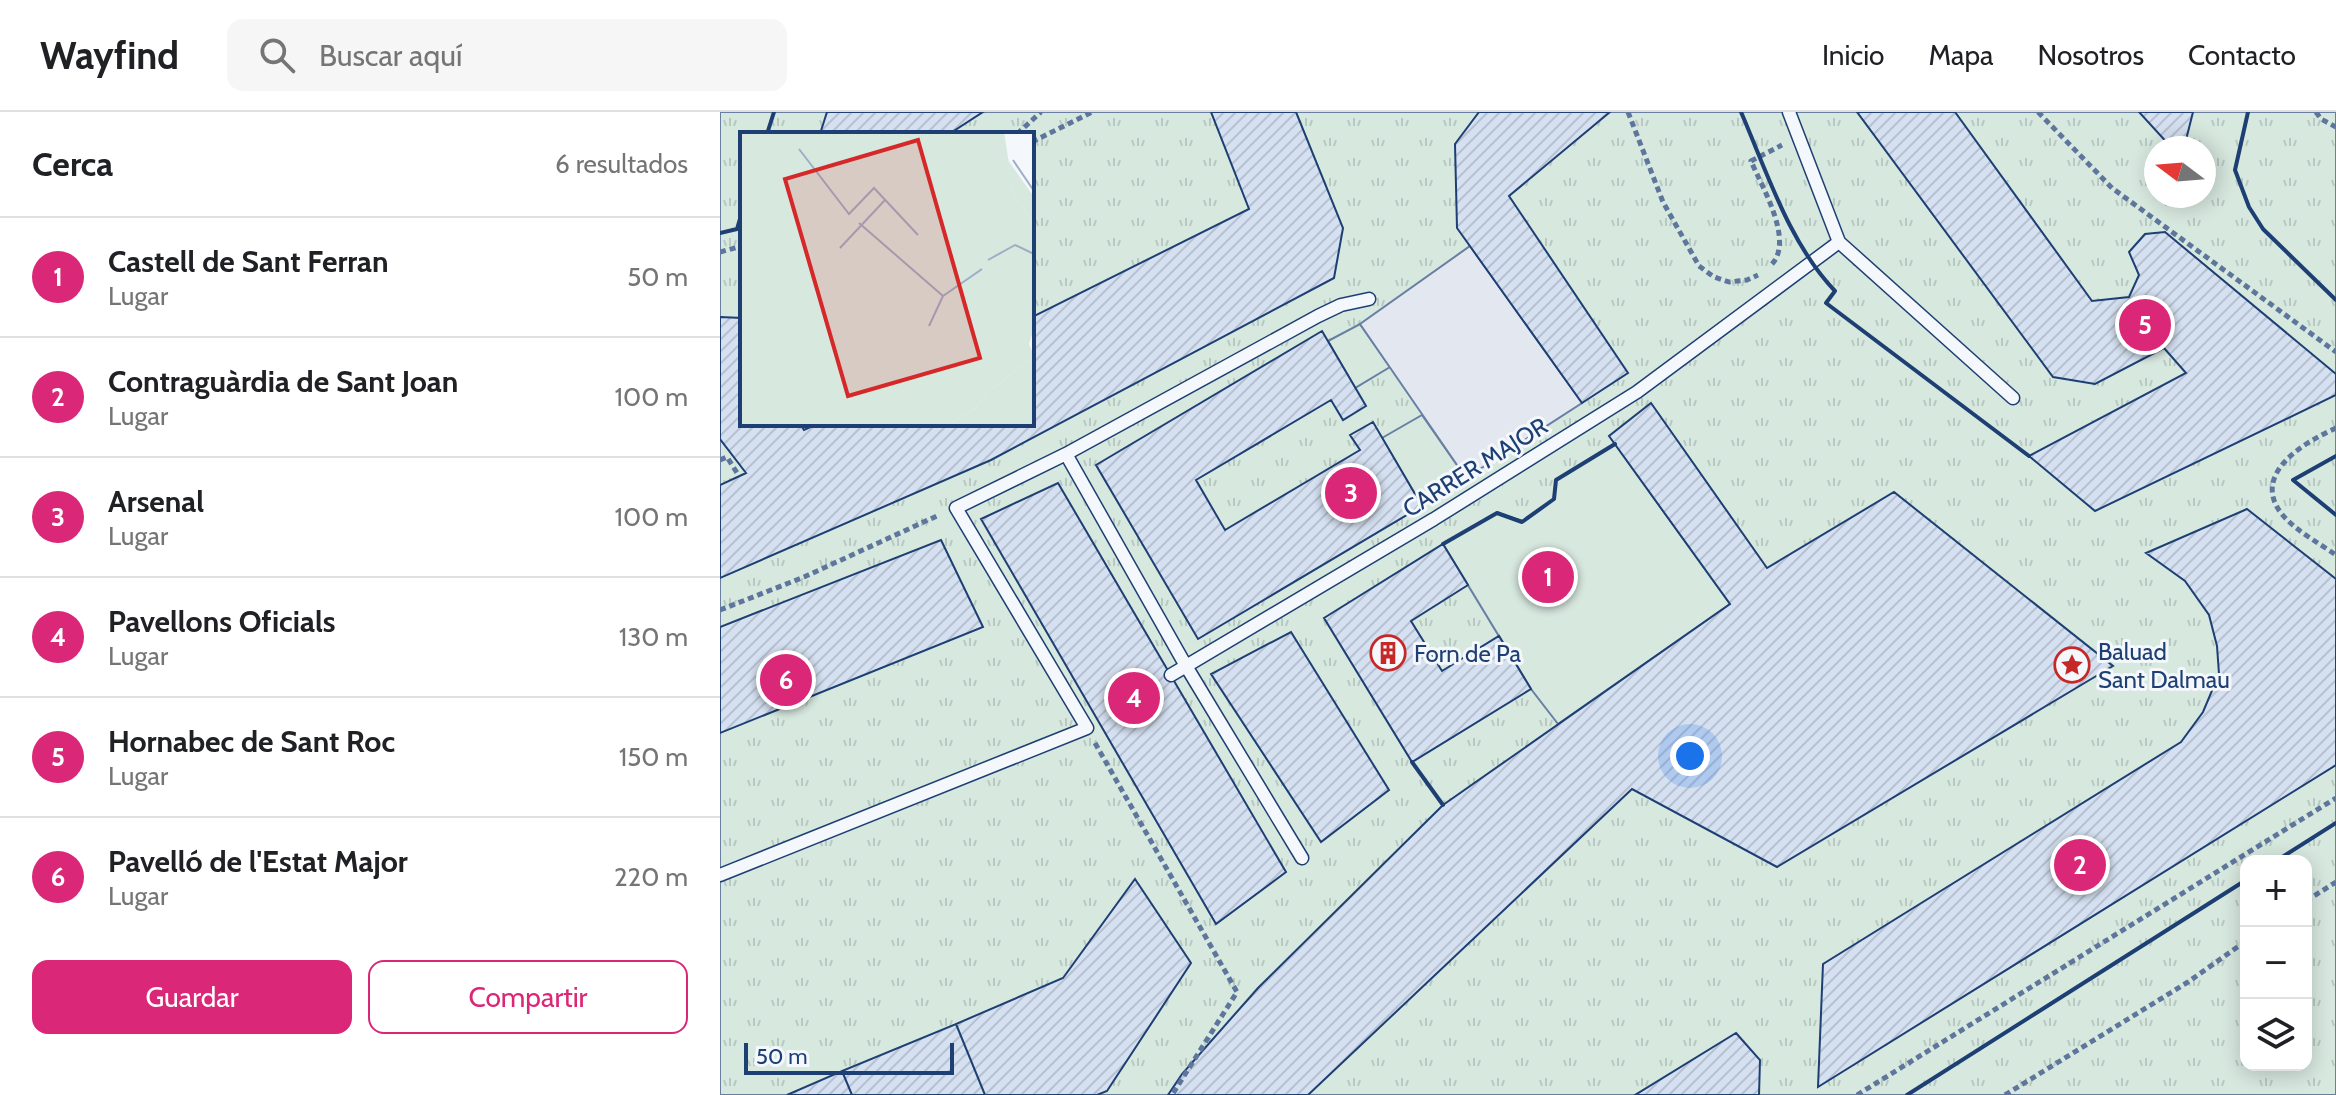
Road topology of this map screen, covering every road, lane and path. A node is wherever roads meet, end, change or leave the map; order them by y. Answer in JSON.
{"nodes":[{"id":1,"x":1041,"y":112,"type":"edge"},
{"id":2,"x":1092,"y":112,"type":"edge"},
{"id":3,"x":1628,"y":112,"type":"edge"},
{"id":4,"x":1789,"y":112,"type":"edge"},
{"id":5,"x":2038,"y":112,"type":"edge"},
{"id":6,"x":2316,"y":112,"type":"edge"},
{"id":7,"x":2336,"y":127,"type":"edge"},
{"id":8,"x":1019,"y":132,"type":"edge"},
{"id":9,"x":1798,"y":137,"type":"junction"},
{"id":10,"x":1034,"y":141,"type":"edge"},
{"id":11,"x":1839,"y":242,"type":"junction"},
{"id":12,"x":740,"y":247,"type":"edge"},
{"id":13,"x":720,"y":252,"type":"edge"},
{"id":14,"x":1369,"y":299,"type":"dead end"},
{"id":15,"x":2336,"y":352,"type":"edge"},
{"id":16,"x":2013,"y":398,"type":"dead end"},
{"id":17,"x":2336,"y":428,"type":"edge"},
{"id":18,"x":1066,"y":454,"type":"junction"},
{"id":19,"x":720,"y":460,"type":"edge"},
{"id":20,"x":739,"y":476,"type":"dead end"},
{"id":21,"x":956,"y":508,"type":"junction"},
{"id":22,"x":2336,"y":555,"type":"edge"},
{"id":23,"x":720,"y":610,"type":"edge"},
{"id":24,"x":1186,"y":666,"type":"junction"},
{"id":25,"x":1171,"y":675,"type":"dead end"},
{"id":26,"x":1092,"y":724,"type":"junction"},
{"id":27,"x":2336,"y":798,"type":"edge"},
{"id":28,"x":1302,"y":858,"type":"dead end"},
{"id":29,"x":720,"y":875,"type":"edge"},
{"id":30,"x":2336,"y":882,"type":"edge"},
{"id":31,"x":2312,"y":897,"type":"edge"},
{"id":32,"x":2240,"y":945,"type":"edge"},
{"id":33,"x":1172,"y":1095,"type":"edge"},
{"id":34,"x":1857,"y":1095,"type":"edge"},
{"id":35,"x":2005,"y":1095,"type":"edge"}],
"edges":[{"from":1,"to":8,"type":"path"},
{"from":2,"to":10,"type":"path"},
{"from":3,"to":9,"type":"path"},
{"from":4,"to":9,"type":"lane"},
{"from":5,"to":15,"type":"path"},
{"from":6,"to":7,"type":"path"},
{"from":9,"to":11,"type":"lane"},
{"from":11,"to":16,"type":"lane"},
{"from":11,"to":24,"type":"lane","name":"CARRER MAJOR"},
{"from":12,"to":13,"type":"path"},
{"from":14,"to":18,"type":"lane"},
{"from":17,"to":22,"type":"path"},
{"from":18,"to":21,"type":"lane"},
{"from":18,"to":24,"type":"lane"},
{"from":19,"to":20,"type":"path"},
{"from":21,"to":23,"type":"path"},
{"from":21,"to":26,"type":"lane"},
{"from":24,"to":25,"type":"lane","name":"CARRER MAJOR"},
{"from":24,"to":28,"type":"lane"},
{"from":26,"to":29,"type":"lane"},
{"from":26,"to":33,"type":"path"},
{"from":27,"to":34,"type":"path"},
{"from":30,"to":31,"type":"path"},
{"from":32,"to":35,"type":"path"}]}
